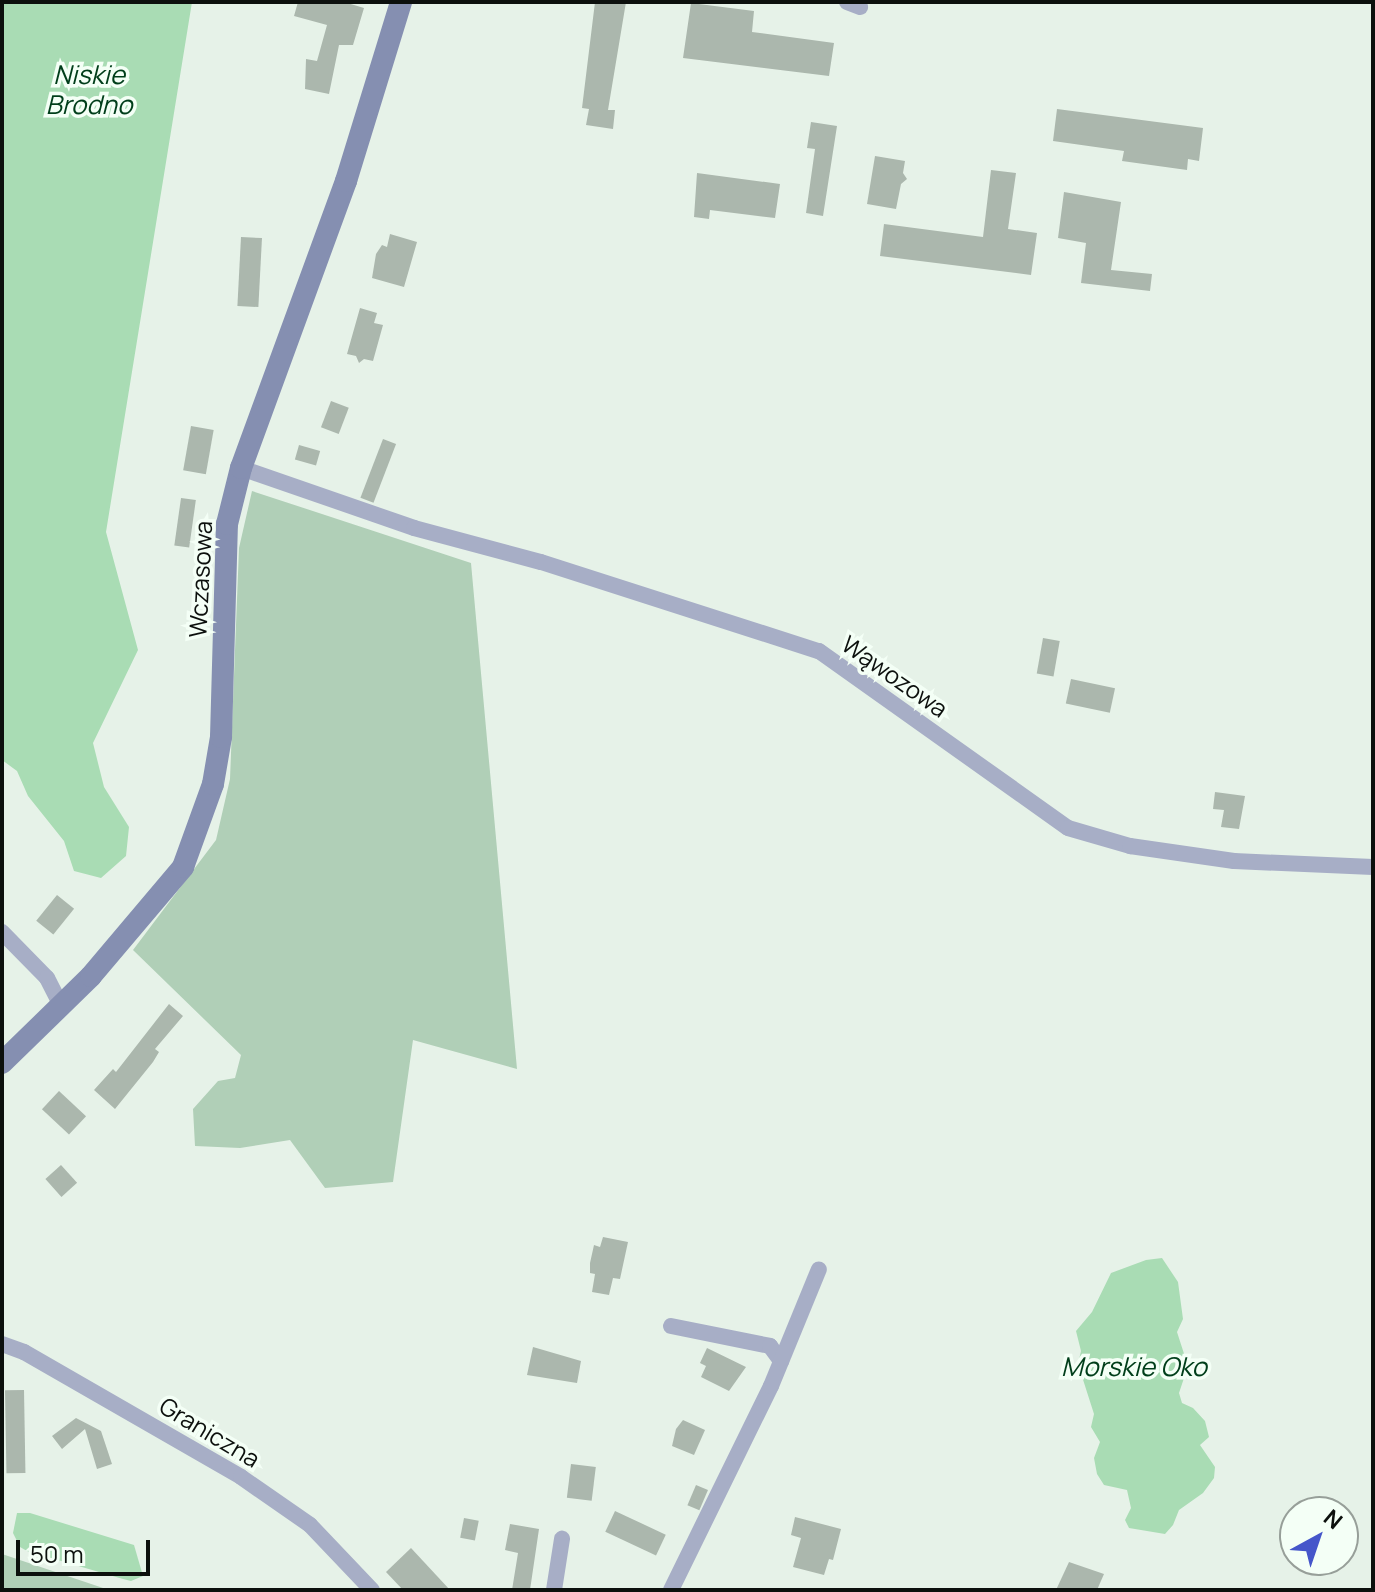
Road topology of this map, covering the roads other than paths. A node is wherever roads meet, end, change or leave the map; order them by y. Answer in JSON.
{"nodes":[{"id":1,"x":401,"y":2,"type":"edge"},
{"id":2,"x":241,"y":468,"type":"junction"},
{"id":3,"x":1373,"y":867,"type":"edge"},
{"id":4,"x":2,"y":932,"type":"edge"},
{"id":5,"x":61,"y":1006,"type":"junction"},
{"id":6,"x":2,"y":1063,"type":"edge"},
{"id":7,"x":819,"y":1269,"type":"dead end"},
{"id":8,"x":671,"y":1326,"type":"dead end"},
{"id":9,"x":2,"y":1344,"type":"edge"},
{"id":10,"x":781,"y":1361,"type":"junction"},
{"id":11,"x":562,"y":1539,"type":"dead end"},
{"id":12,"x":372,"y":1590,"type":"edge"},
{"id":13,"x":554,"y":1590,"type":"edge"},
{"id":14,"x":671,"y":1590,"type":"edge"}],
"edges":[{"from":1,"to":2,"type":"street","name":"Wczasowa"},
{"from":2,"to":3,"type":"street","name":"Wąwozowa"},
{"from":2,"to":5,"type":"street","name":"Wczasowa"},
{"from":4,"to":5,"type":"street"},
{"from":5,"to":6,"type":"street","name":"Wczasowa"},
{"from":7,"to":10,"type":"street"},
{"from":8,"to":10,"type":"street"},
{"from":9,"to":12,"type":"street","name":"Graniczna"},
{"from":10,"to":14,"type":"street"},
{"from":11,"to":13,"type":"street"}]}
